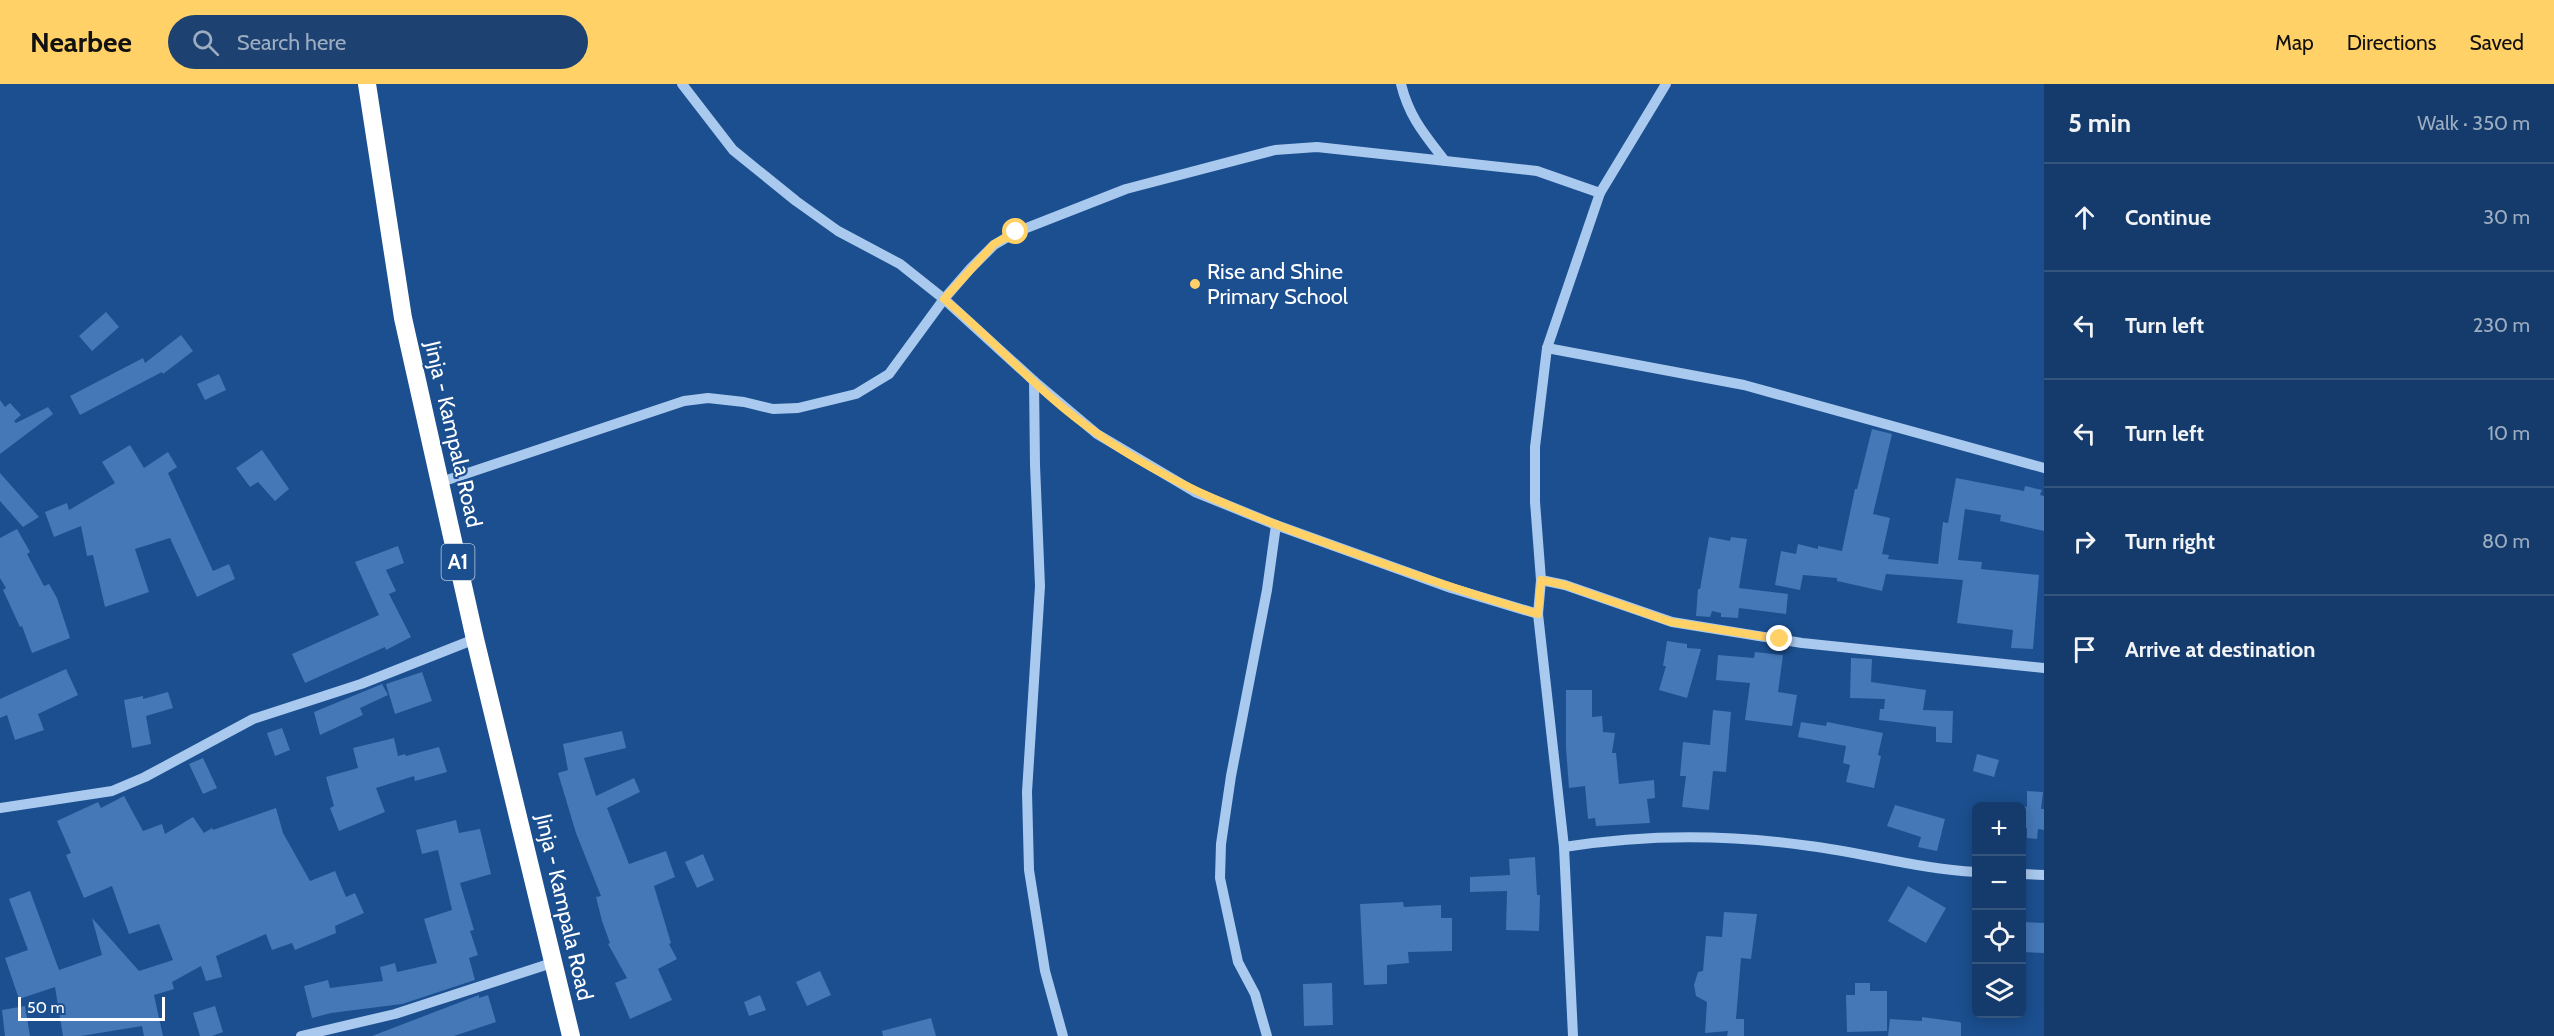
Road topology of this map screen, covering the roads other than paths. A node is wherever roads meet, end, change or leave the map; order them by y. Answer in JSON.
{"nodes":[{"id":1,"x":367,"y":84,"type":"edge"},
{"id":2,"x":682,"y":84,"type":"edge"},
{"id":3,"x":1401,"y":84,"type":"edge"},
{"id":4,"x":1666,"y":84,"type":"edge"},
{"id":5,"x":1445,"y":161,"type":"junction"},
{"id":6,"x":1600,"y":193,"type":"junction"},
{"id":7,"x":944,"y":299,"type":"junction"},
{"id":8,"x":1547,"y":348,"type":"junction"},
{"id":9,"x":1034,"y":381,"type":"junction"},
{"id":10,"x":2044,"y":468,"type":"edge"},
{"id":11,"x":441,"y":482,"type":"junction"},
{"id":12,"x":1275,"y":525,"type":"junction"},
{"id":13,"x":1541,"y":580,"type":"junction"},
{"id":14,"x":1538,"y":614,"type":"junction"},
{"id":15,"x":475,"y":639,"type":"junction"},
{"id":16,"x":2044,"y":668,"type":"edge"},
{"id":17,"x":0,"y":808,"type":"edge"},
{"id":18,"x":1564,"y":847,"type":"junction"},
{"id":19,"x":1972,"y":871,"type":"edge"},
{"id":20,"x":2026,"y":874,"type":"edge"},
{"id":21,"x":2044,"y":875,"type":"edge"},
{"id":22,"x":555,"y":962,"type":"junction"},
{"id":23,"x":301,"y":1036,"type":"edge"},
{"id":24,"x":571,"y":1036,"type":"edge"},
{"id":25,"x":1063,"y":1036,"type":"edge"},
{"id":26,"x":1267,"y":1036,"type":"edge"},
{"id":27,"x":1573,"y":1036,"type":"edge"}],
"edges":[{"from":1,"to":11,"type":"highway","name":"Jinja - Kampala Road","number":"A1"},
{"from":2,"to":7,"type":"street"},
{"from":3,"to":5,"type":"street"},
{"from":4,"to":6,"type":"street"},
{"from":5,"to":6,"type":"street"},
{"from":5,"to":7,"type":"street"},
{"from":6,"to":8,"type":"street"},
{"from":7,"to":9,"type":"street"},
{"from":7,"to":11,"type":"street"},
{"from":8,"to":10,"type":"street"},
{"from":8,"to":13,"type":"street"},
{"from":9,"to":12,"type":"street"},
{"from":9,"to":25,"type":"street"},
{"from":11,"to":15,"type":"highway","name":"Jinja - Kampala Road","number":"A1"},
{"from":12,"to":14,"type":"street"},
{"from":12,"to":26,"type":"street"},
{"from":13,"to":14,"type":"street"},
{"from":13,"to":16,"type":"street"},
{"from":14,"to":18,"type":"street"},
{"from":15,"to":17,"type":"street"},
{"from":15,"to":22,"type":"highway","name":"Jinja - Kampala Road","number":"A1"},
{"from":18,"to":19,"type":"street"},
{"from":18,"to":27,"type":"street"},
{"from":20,"to":21,"type":"street"},
{"from":22,"to":23,"type":"street"},
{"from":22,"to":24,"type":"highway","name":"Jinja - Kampala Road","number":"A1"}]}
